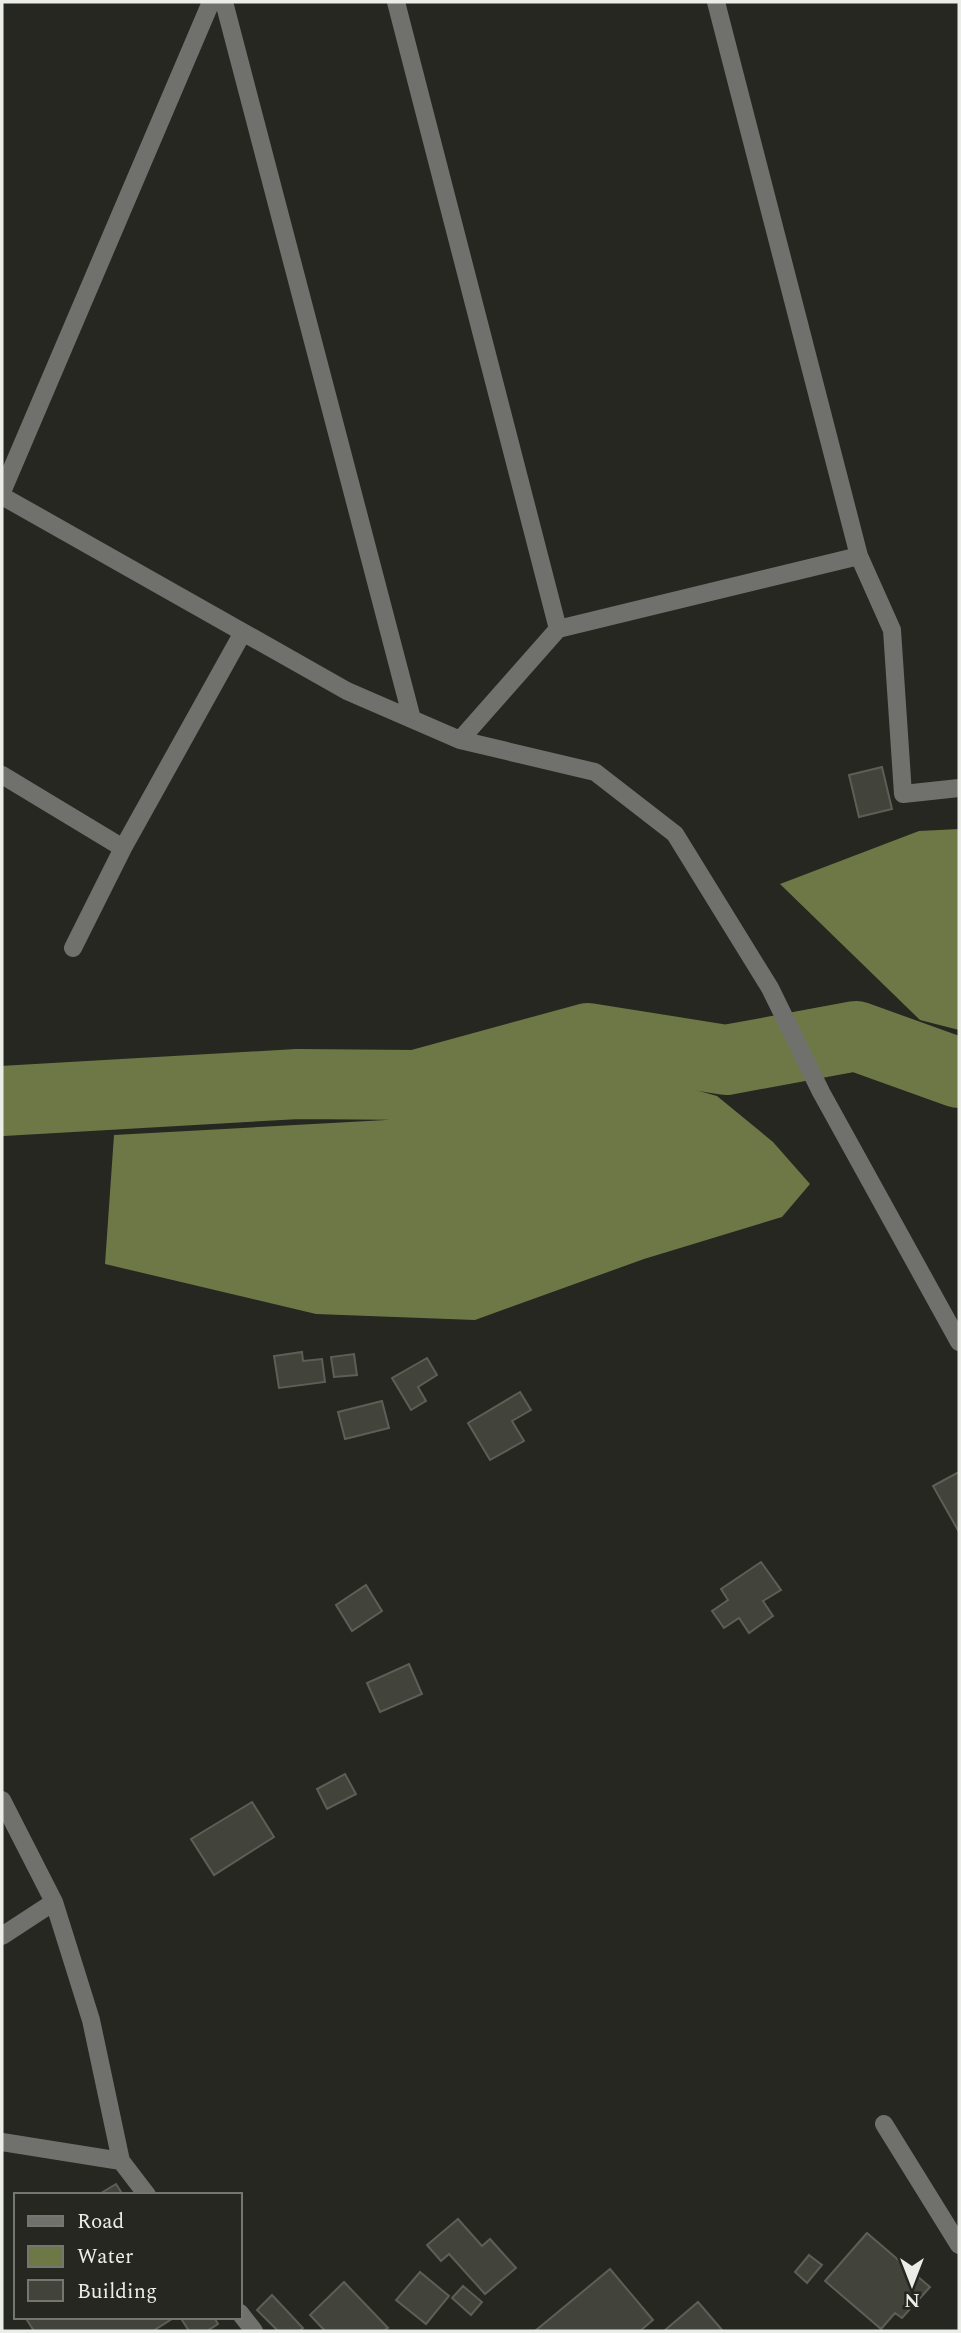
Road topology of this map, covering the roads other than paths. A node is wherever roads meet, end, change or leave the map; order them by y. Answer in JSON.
{"nodes":[{"id":1,"x":211,"y":2,"type":"edge"},
{"id":2,"x":224,"y":2,"type":"edge"},
{"id":3,"x":396,"y":2,"type":"edge"},
{"id":4,"x":716,"y":2,"type":"edge"},
{"id":5,"x":2,"y":494,"type":"edge"},
{"id":6,"x":859,"y":556,"type":"junction"},
{"id":7,"x":558,"y":629,"type":"junction"},
{"id":8,"x":242,"y":634,"type":"junction"},
{"id":9,"x":412,"y":719,"type":"junction"},
{"id":10,"x":460,"y":740,"type":"junction"},
{"id":11,"x":2,"y":775,"type":"edge"},
{"id":12,"x":959,"y":788,"type":"edge"},
{"id":13,"x":123,"y":848,"type":"junction"},
{"id":14,"x":73,"y":948,"type":"dead end"},
{"id":15,"x":959,"y":1342,"type":"edge"},
{"id":16,"x":2,"y":1800,"type":"edge"},
{"id":17,"x":54,"y":1902,"type":"junction"},
{"id":18,"x":2,"y":1936,"type":"edge"},
{"id":19,"x":884,"y":2124,"type":"dead end"},
{"id":20,"x":2,"y":2143,"type":"edge"},
{"id":21,"x":121,"y":2161,"type":"junction"},
{"id":22,"x":145,"y":2193,"type":"edge"},
{"id":23,"x":959,"y":2245,"type":"edge"},
{"id":24,"x":242,"y":2316,"type":"edge"},
{"id":25,"x":254,"y":2331,"type":"edge"}],
"edges":[{"from":1,"to":5,"type":"street"},
{"from":2,"to":9,"type":"street"},
{"from":3,"to":7,"type":"street"},
{"from":4,"to":6,"type":"street"},
{"from":5,"to":8,"type":"street"},
{"from":6,"to":7,"type":"street"},
{"from":6,"to":12,"type":"street"},
{"from":7,"to":10,"type":"street"},
{"from":8,"to":9,"type":"street"},
{"from":8,"to":13,"type":"street"},
{"from":9,"to":10,"type":"street"},
{"from":10,"to":15,"type":"street"},
{"from":11,"to":13,"type":"street"},
{"from":13,"to":14,"type":"street"},
{"from":16,"to":17,"type":"street"},
{"from":17,"to":18,"type":"street"},
{"from":17,"to":21,"type":"street"},
{"from":19,"to":23,"type":"street"},
{"from":20,"to":21,"type":"street"},
{"from":21,"to":22,"type":"street"},
{"from":24,"to":25,"type":"street"}]}
